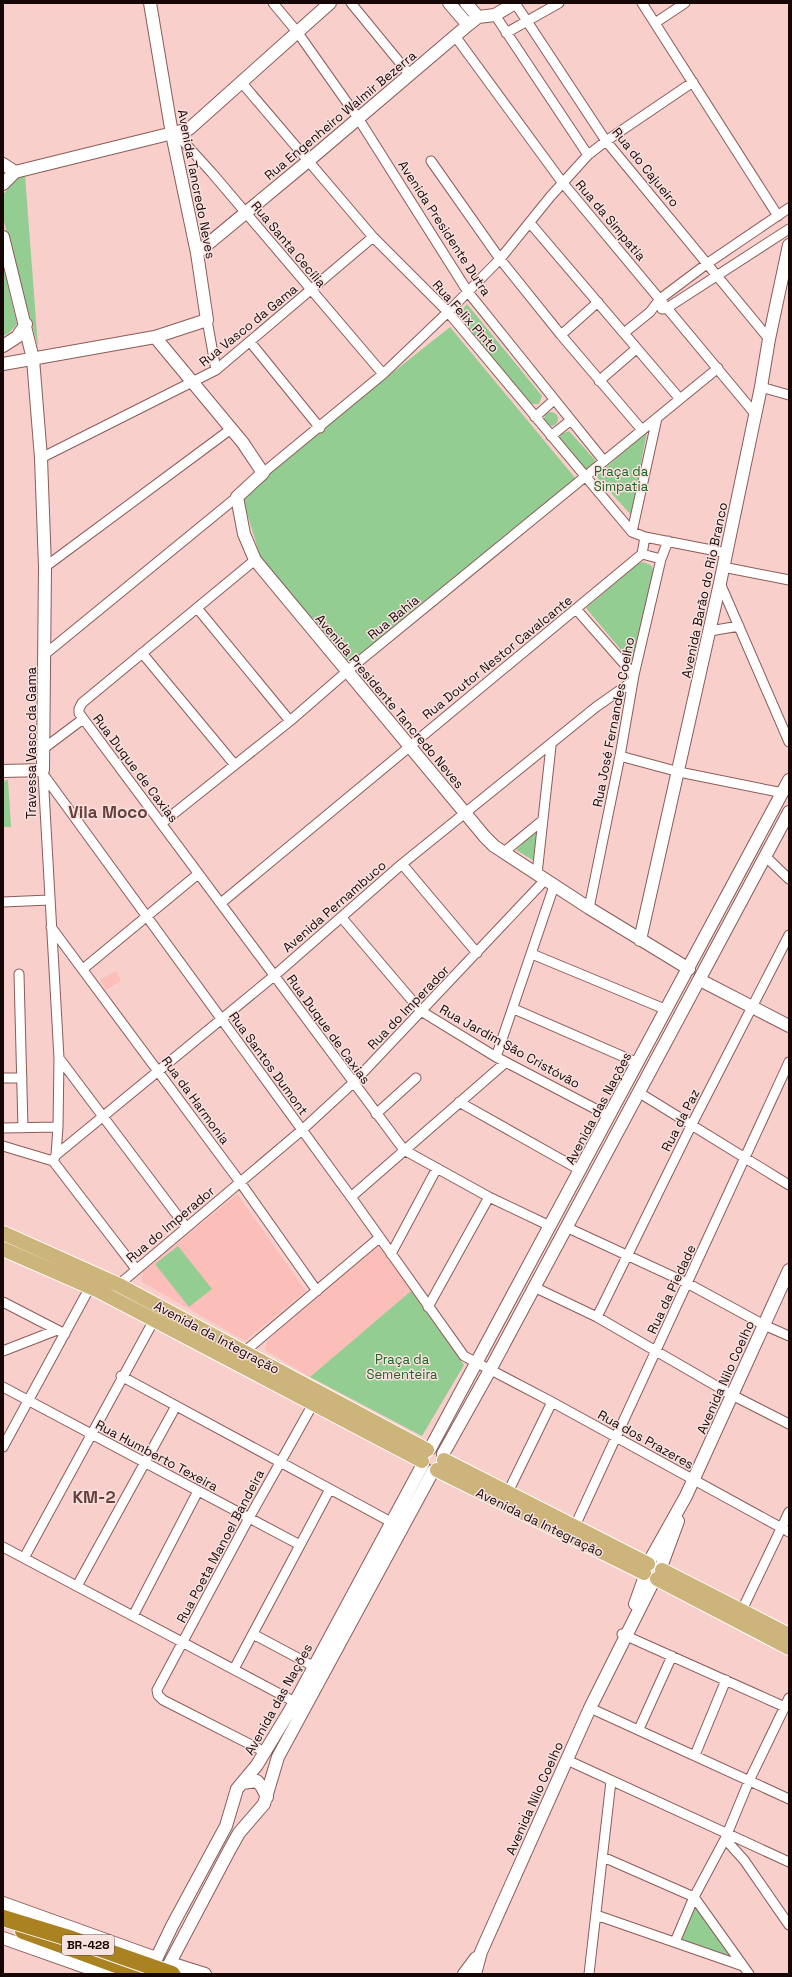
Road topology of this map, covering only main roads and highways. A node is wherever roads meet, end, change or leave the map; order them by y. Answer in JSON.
{"nodes":[{"id":1,"x":150,"y":3,"type":"edge"},
{"id":2,"x":330,"y":3,"type":"edge"},
{"id":3,"x":449,"y":3,"type":"edge"},
{"id":4,"x":466,"y":3,"type":"edge"},
{"id":5,"x":512,"y":5,"type":"edge"},
{"id":6,"x":478,"y":17,"type":"junction"},
{"id":7,"x":468,"y":25,"type":"junction"},
{"id":8,"x":172,"y":134,"type":"junction"},
{"id":9,"x":3,"y":164,"type":"edge"},
{"id":10,"x":15,"y":172,"type":"junction"},
{"id":11,"x":3,"y":184,"type":"edge"},
{"id":12,"x":3,"y":237,"type":"edge"},
{"id":13,"x":789,"y":245,"type":"edge"},
{"id":14,"x":197,"y":253,"type":"junction"},
{"id":15,"x":26,"y":324,"type":"junction"},
{"id":16,"x":155,"y":337,"type":"junction"},
{"id":17,"x":3,"y":346,"type":"edge"},
{"id":18,"x":34,"y":359,"type":"junction"},
{"id":19,"x":3,"y":364,"type":"edge"},
{"id":20,"x":3,"y":771,"type":"edge"},
{"id":21,"x":789,"y":780,"type":"edge"},
{"id":22,"x":789,"y":812,"type":"edge"},
{"id":23,"x":721,"y":909,"type":"junction"},
{"id":24,"x":734,"y":914,"type":"junction"},
{"id":25,"x":640,"y":940,"type":"junction"},
{"id":26,"x":689,"y":969,"type":"junction"},
{"id":27,"x":700,"y":980,"type":"junction"},
{"id":28,"x":789,"y":1026,"type":"edge"},
{"id":29,"x":651,"y":1039,"type":"junction"},
{"id":30,"x":664,"y":1046,"type":"junction"},
{"id":31,"x":3,"y":1233,"type":"edge"},
{"id":32,"x":3,"y":1249,"type":"edge"},
{"id":33,"x":789,"y":1270,"type":"edge"},
{"id":34,"x":432,"y":1460,"type":"junction"},
{"id":35,"x":652,"y":1571,"type":"junction"},
{"id":36,"x":789,"y":1634,"type":"edge"},
{"id":37,"x":789,"y":1648,"type":"edge"},
{"id":38,"x":242,"y":1783,"type":"junction"},
{"id":39,"x":267,"y":1797,"type":"junction"},
{"id":40,"x":3,"y":1903,"type":"edge"},
{"id":41,"x":3,"y":1918,"type":"edge"},
{"id":42,"x":3,"y":1925,"type":"edge"},
{"id":43,"x":3,"y":1938,"type":"edge"},
{"id":44,"x":178,"y":1950,"type":"junction"},
{"id":45,"x":481,"y":1952,"type":"junction"},
{"id":46,"x":159,"y":1953,"type":"junction"},
{"id":47,"x":171,"y":1969,"type":"edge"},
{"id":48,"x":191,"y":1969,"type":"junction"},
{"id":49,"x":106,"y":1974,"type":"edge"},
{"id":50,"x":141,"y":1974,"type":"edge"},
{"id":51,"x":149,"y":1974,"type":"edge"},
{"id":52,"x":164,"y":1974,"type":"edge"},
{"id":53,"x":205,"y":1974,"type":"edge"},
{"id":54,"x":464,"y":1974,"type":"edge"},
{"id":55,"x":474,"y":1974,"type":"edge"}],
"edges":[{"from":1,"to":8,"type":"main road","name":"Avenida Tancredo Neves"},
{"from":2,"to":8,"type":"main road"},
{"from":3,"to":7,"type":"main road"},
{"from":4,"to":6,"type":"main road"},
{"from":5,"to":6,"type":"main road"},
{"from":6,"to":7,"type":"main road","name":"Rua Engenheiro Walmir Bezerra"},
{"from":7,"to":14,"type":"main road","name":"Rua Engenheiro Walmir Bezerra"},
{"from":8,"to":10,"type":"main road"},
{"from":8,"to":14,"type":"main road","name":"Avenida Tancredo Neves"},
{"from":9,"to":10,"type":"main road"},
{"from":10,"to":11,"type":"main road"},
{"from":12,"to":15,"type":"main road","name":"Travessa Vasco da Gama"},
{"from":13,"to":25,"type":"main road","name":"Avenida Barão do Rio Branco"},
{"from":14,"to":16,"type":"main road","name":"Avenida Tancredo Neves"},
{"from":15,"to":17,"type":"main road"},
{"from":15,"to":18,"type":"main road","name":"Travessa Vasco da Gama"},
{"from":16,"to":18,"type":"main road"},
{"from":16,"to":25,"type":"main road","name":"Avenida Presidente Tancredo Neves"},
{"from":18,"to":19,"type":"main road"},
{"from":18,"to":20,"type":"main road","name":"Travessa Vasco da Gama"},
{"from":21,"to":23,"type":"main road","name":"Avenida das Nações"},
{"from":22,"to":24,"type":"main road","name":"Avenida das Nações"},
{"from":23,"to":24,"type":"main road"},
{"from":23,"to":26,"type":"main road","name":"Avenida das Nações"},
{"from":24,"to":27,"type":"main road","name":"Avenida das Nações"},
{"from":25,"to":26,"type":"main road","name":"Avenida Presidente Tancredo Neves"},
{"from":26,"to":29,"type":"main road","name":"Avenida das Nações"},
{"from":27,"to":28,"type":"main road"},
{"from":27,"to":30,"type":"main road","name":"Avenida das Nações"},
{"from":29,"to":30,"type":"main road"},
{"from":29,"to":34,"type":"main road","name":"Avenida das Nações"},
{"from":30,"to":34,"type":"main road","name":"Avenida das Nações"},
{"from":31,"to":34,"type":"main road","name":"Avenida da Integração"},
{"from":32,"to":34,"type":"main road","name":"Avenida da Integração"},
{"from":33,"to":35,"type":"main road","name":"Avenida Nilo Coelho"},
{"from":34,"to":35,"type":"main road","name":"Avenida da Integração"},
{"from":34,"to":35,"type":"main road","name":"Avenida da Integração"},
{"from":34,"to":38,"type":"main road","name":"Avenida das Nações"},
{"from":34,"to":39,"type":"main road","name":"Avenida das Nações"},
{"from":35,"to":36,"type":"main road","name":"Avenida da Integração"},
{"from":35,"to":37,"type":"main road","name":"Avenida da Integração"},
{"from":35,"to":45,"type":"main road","name":"Avenida Nilo Coelho"},
{"from":38,"to":39,"type":"main road"},
{"from":38,"to":46,"type":"main road","name":"Avenida das Nações"},
{"from":39,"to":44,"type":"main road","name":"Avenida das Nações"},
{"from":40,"to":46,"type":"main road"},
{"from":41,"to":47,"type":"highway","number":"BR-428","bridge":true},
{"from":42,"to":50,"type":"highway","number":"BR-428"},
{"from":43,"to":49,"type":"main road"},
{"from":44,"to":47,"type":"main road","name":"Avenida das Nações"},
{"from":44,"to":48,"type":"main road"},
{"from":45,"to":54,"type":"main road"},
{"from":45,"to":55,"type":"main road"},
{"from":46,"to":51,"type":"main road","name":"Avenida das Nações"},
{"from":47,"to":48,"type":"main road"},
{"from":47,"to":52,"type":"main road","name":"Avenida das Nações"},
{"from":48,"to":53,"type":"main road"}]}
